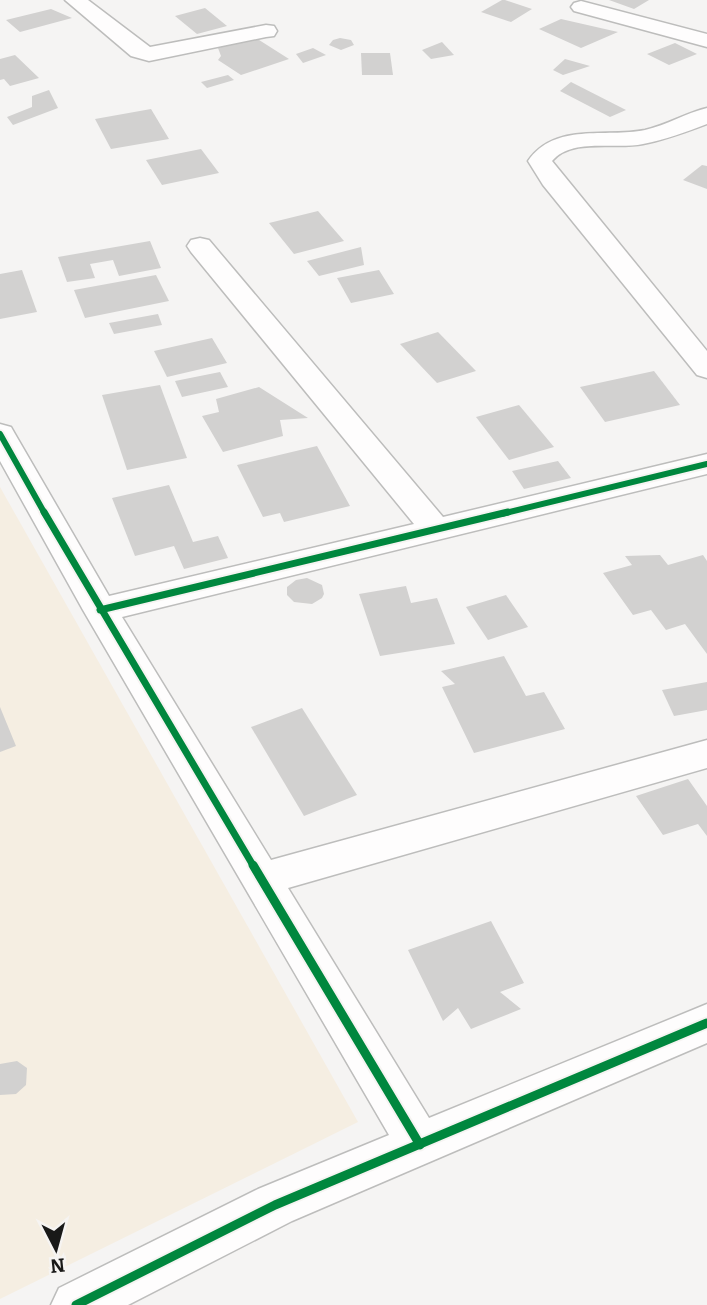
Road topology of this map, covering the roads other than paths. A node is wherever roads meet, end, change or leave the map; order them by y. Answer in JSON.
{"nodes":[{"id":1,"x":75,"y":0,"type":"edge"},
{"id":2,"x":581,"y":7,"type":"dead end"},
{"id":3,"x":266,"y":30,"type":"dead end"},
{"id":4,"x":707,"y":41,"type":"edge"},
{"id":5,"x":707,"y":115,"type":"edge"},
{"id":6,"x":200,"y":246,"type":"dead end"},
{"id":7,"x":707,"y":369,"type":"edge"},
{"id":8,"x":0,"y":434,"type":"edge"},
{"id":9,"x":707,"y":464,"type":"edge"},
{"id":10,"x":436,"y":529,"type":"junction"},
{"id":11,"x":100,"y":610,"type":"junction"},
{"id":12,"x":707,"y":754,"type":"edge"},
{"id":13,"x":261,"y":879,"type":"junction"},
{"id":14,"x":707,"y":1023,"type":"edge"},
{"id":15,"x":420,"y":1144,"type":"junction"},
{"id":16,"x":76,"y":1305,"type":"edge"}],
"edges":[{"from":1,"to":3,"type":"street"},
{"from":2,"to":4,"type":"street"},
{"from":5,"to":7,"type":"street"},
{"from":6,"to":10,"type":"street"},
{"from":8,"to":11,"type":"street"},
{"from":9,"to":10,"type":"street"},
{"from":10,"to":11,"type":"street"},
{"from":11,"to":13,"type":"street"},
{"from":12,"to":13,"type":"street"},
{"from":13,"to":15,"type":"street"},
{"from":14,"to":15,"type":"street"},
{"from":15,"to":16,"type":"street"}]}
